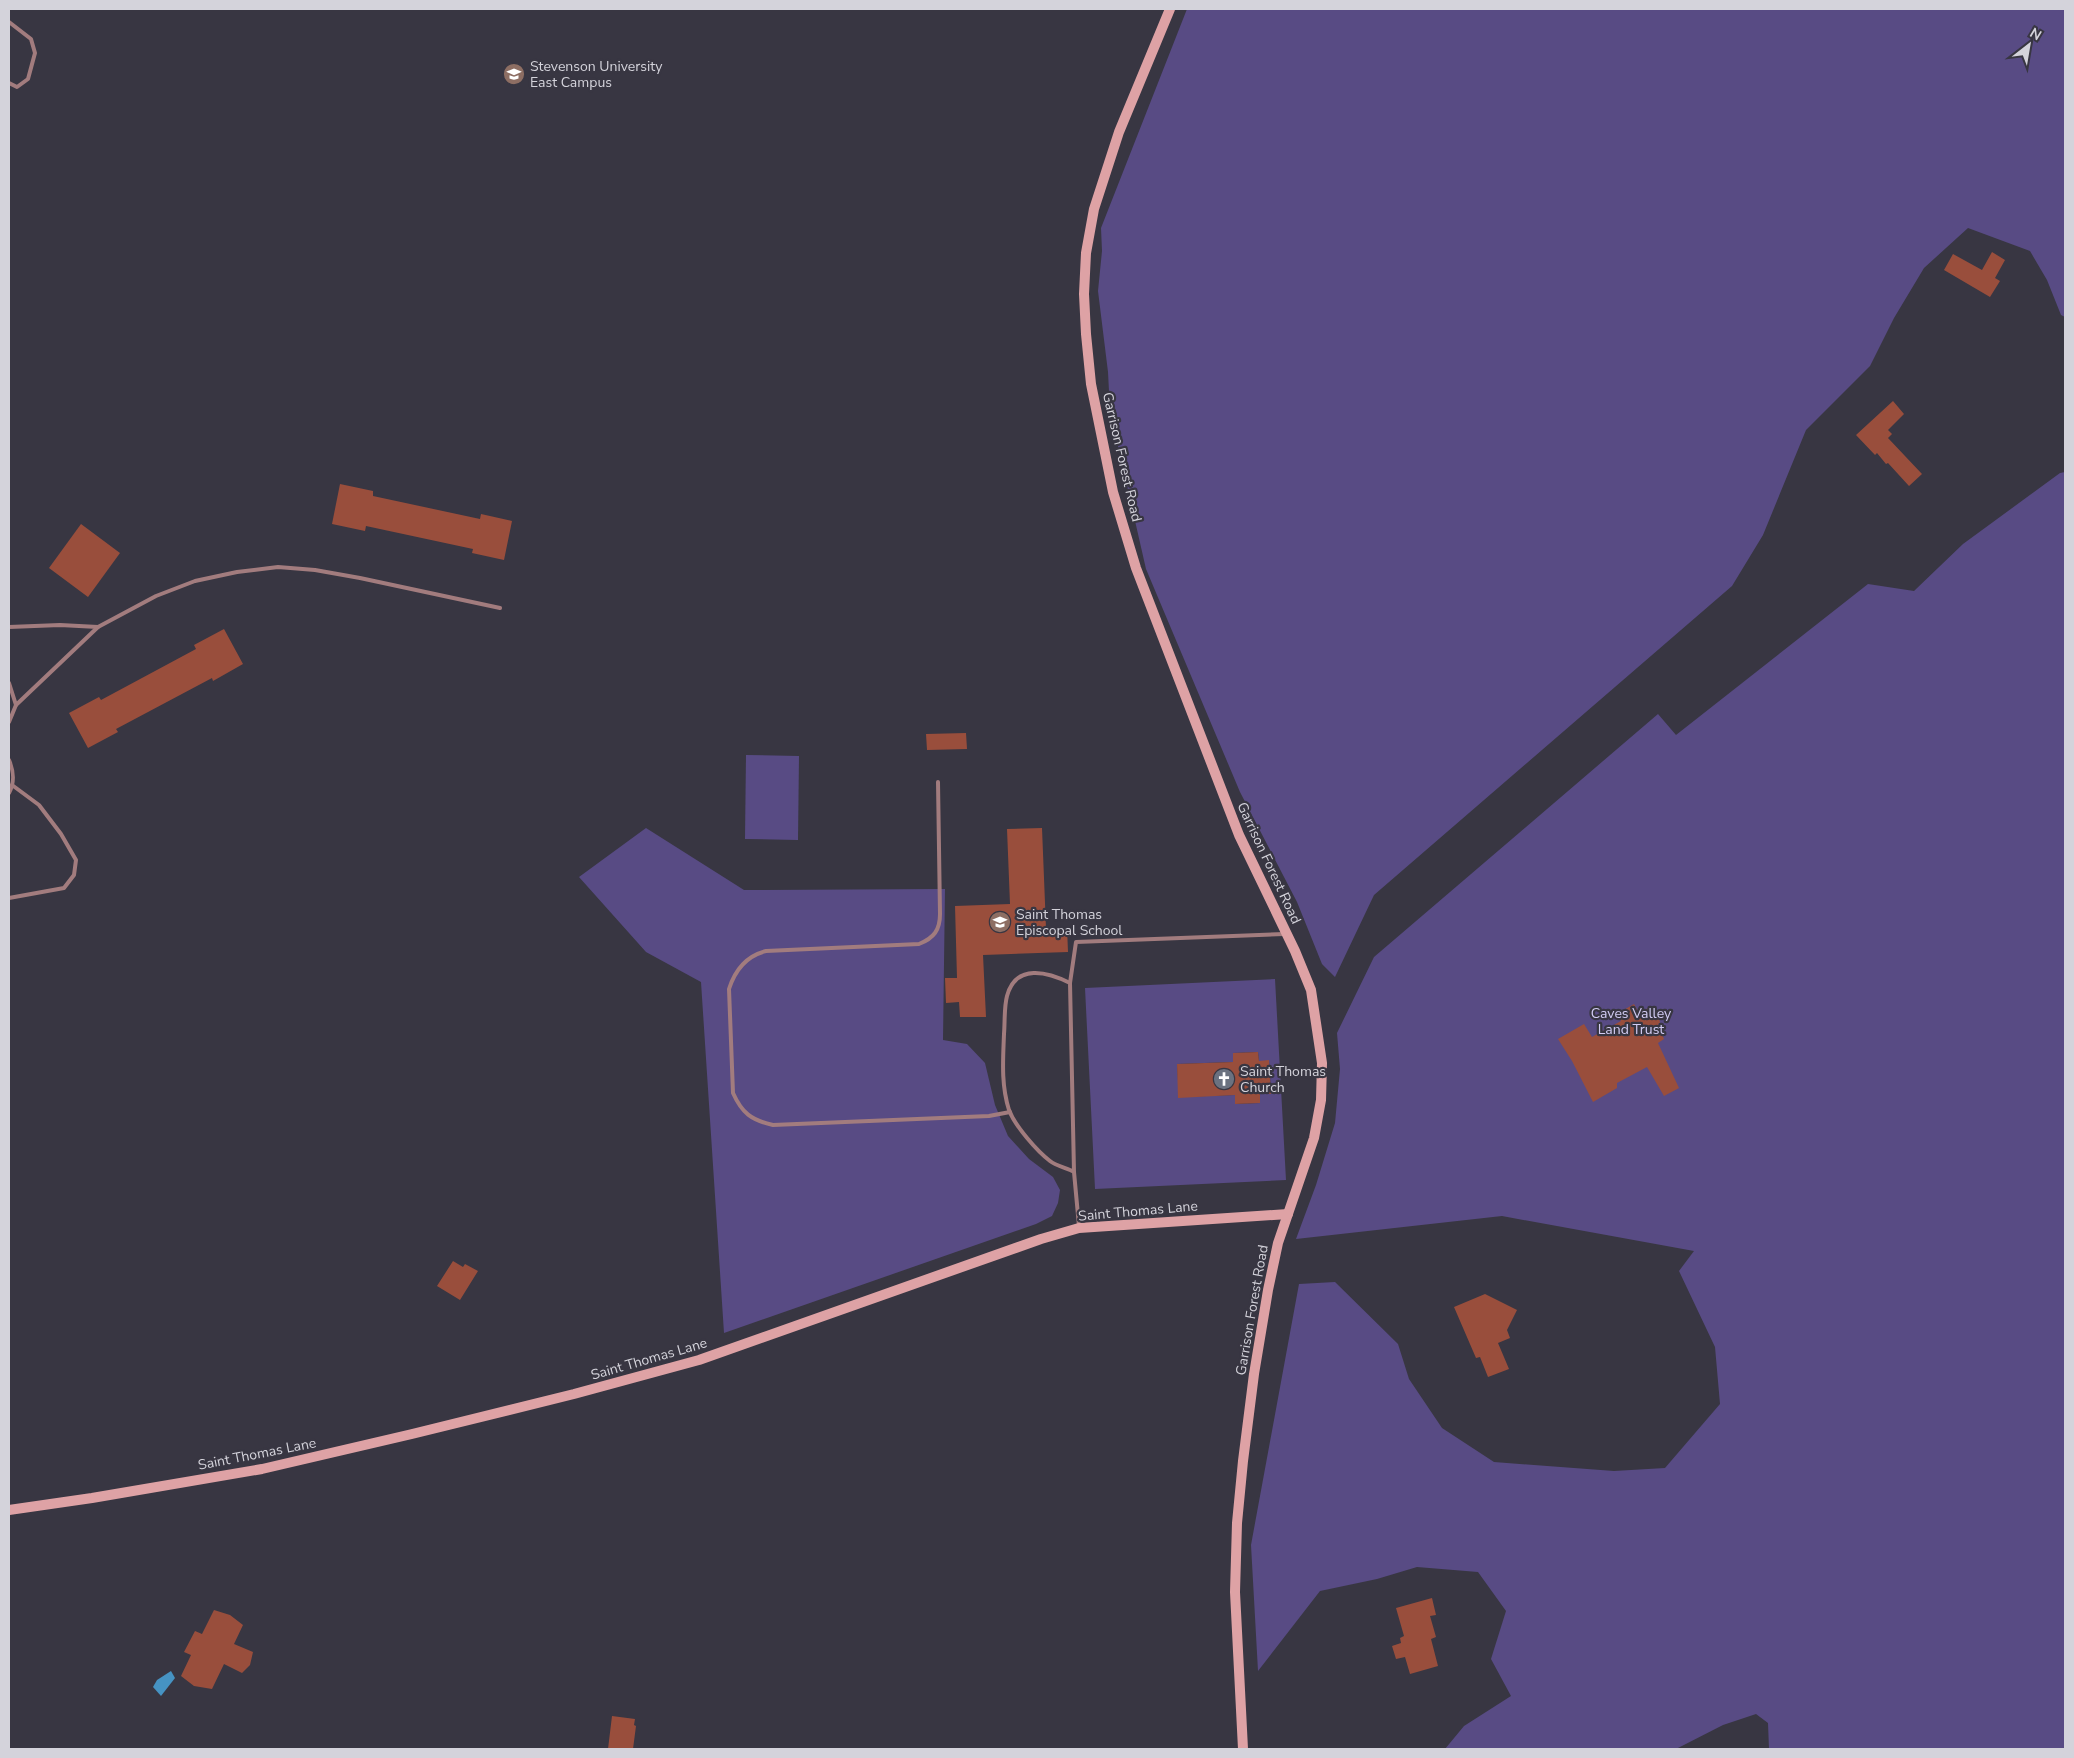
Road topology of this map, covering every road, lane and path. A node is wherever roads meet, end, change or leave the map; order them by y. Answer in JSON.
{"nodes":[{"id":1,"x":1170,"y":9,"type":"edge"},
{"id":2,"x":9,"y":22,"type":"edge"},
{"id":3,"x":9,"y":83,"type":"edge"},
{"id":4,"x":500,"y":608,"type":"dead end"},
{"id":5,"x":9,"y":627,"type":"edge"},
{"id":6,"x":98,"y":627,"type":"junction"},
{"id":7,"x":9,"y":683,"type":"edge"},
{"id":8,"x":16,"y":705,"type":"junction"},
{"id":9,"x":9,"y":722,"type":"edge"},
{"id":10,"x":9,"y":760,"type":"edge"},
{"id":11,"x":938,"y":782,"type":"dead end"},
{"id":12,"x":12,"y":785,"type":"junction"},
{"id":13,"x":9,"y":793,"type":"edge"},
{"id":14,"x":9,"y":898,"type":"edge"},
{"id":15,"x":1287,"y":934,"type":"junction"},
{"id":16,"x":1070,"y":983,"type":"junction"},
{"id":17,"x":1010,"y":1112,"type":"junction"},
{"id":18,"x":1074,"y":1172,"type":"junction"},
{"id":19,"x":1288,"y":1214,"type":"junction"},
{"id":20,"x":1079,"y":1228,"type":"junction"},
{"id":21,"x":9,"y":1510,"type":"edge"},
{"id":22,"x":1243,"y":1749,"type":"edge"}],
"edges":[{"from":1,"to":15,"type":"main road","name":"Garrison Forest Road"},
{"from":2,"to":3,"type":"lane"},
{"from":4,"to":6,"type":"lane"},
{"from":5,"to":6,"type":"lane"},
{"from":6,"to":8,"type":"lane"},
{"from":7,"to":8,"type":"lane"},
{"from":8,"to":9,"type":"lane"},
{"from":10,"to":12,"type":"lane"},
{"from":11,"to":17,"type":"lane"},
{"from":12,"to":13,"type":"lane"},
{"from":12,"to":14,"type":"lane"},
{"from":15,"to":16,"type":"lane"},
{"from":15,"to":19,"type":"main road","name":"Garrison Forest Road"},
{"from":16,"to":17,"type":"lane"},
{"from":16,"to":18,"type":"lane"},
{"from":17,"to":18,"type":"lane"},
{"from":18,"to":20,"type":"lane"},
{"from":19,"to":20,"type":"main road","name":"Saint Thomas Lane"},
{"from":19,"to":22,"type":"main road","name":"Garrison Forest Road"},
{"from":20,"to":21,"type":"main road","name":"Saint Thomas Lane"}]}
